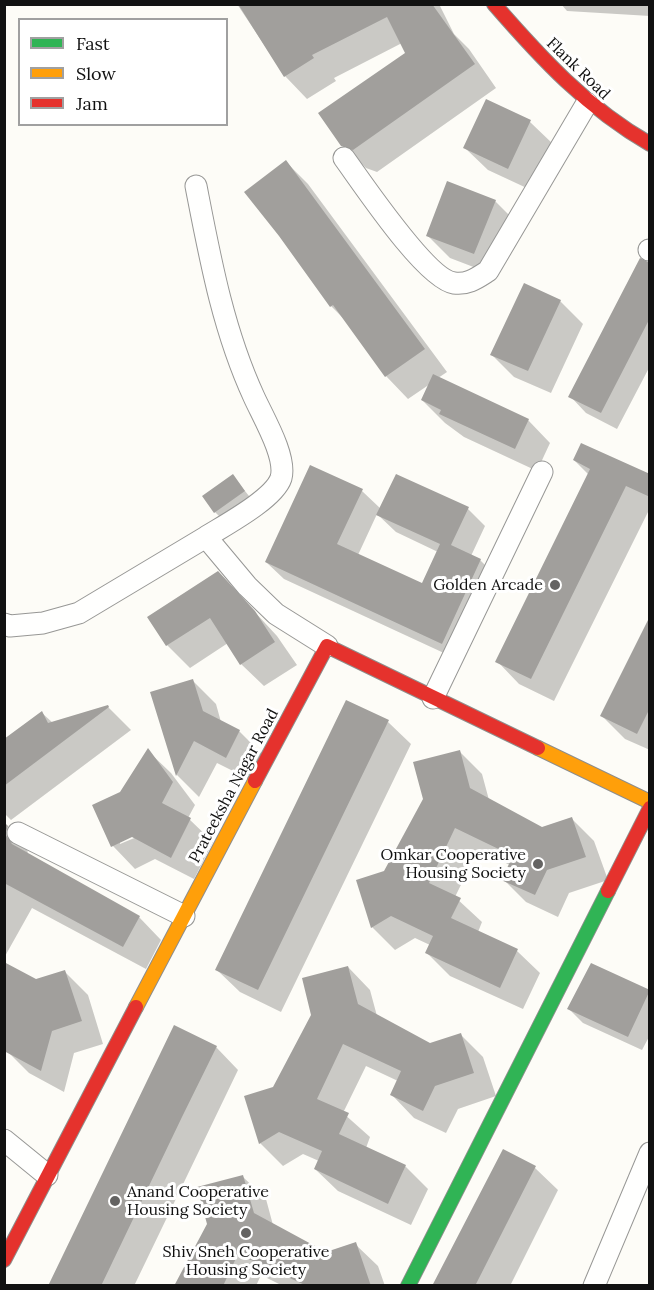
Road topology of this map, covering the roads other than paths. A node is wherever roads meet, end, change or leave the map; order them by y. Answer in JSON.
{"nodes":[{"id":1,"x":494,"y":4,"type":"edge"},
{"id":2,"x":587,"y":103,"type":"junction"},
{"id":3,"x":650,"y":144,"type":"edge"},
{"id":4,"x":344,"y":158,"type":"dead end"},
{"id":5,"x":196,"y":186,"type":"dead end"},
{"id":6,"x":542,"y":472,"type":"dead end"},
{"id":7,"x":206,"y":537,"type":"junction"},
{"id":8,"x":4,"y":624,"type":"edge"},
{"id":9,"x":327,"y":646,"type":"junction"},
{"id":10,"x":433,"y":698,"type":"junction"},
{"id":11,"x":650,"y":802,"type":"edge"},
{"id":12,"x":650,"y":808,"type":"edge"},
{"id":13,"x":18,"y":833,"type":"dead end"},
{"id":14,"x":184,"y":916,"type":"junction"},
{"id":15,"x":4,"y":1140,"type":"edge"},
{"id":16,"x":650,"y":1153,"type":"edge"},
{"id":17,"x":47,"y":1175,"type":"junction"},
{"id":18,"x":4,"y":1260,"type":"edge"},
{"id":19,"x":408,"y":1286,"type":"edge"},
{"id":20,"x":594,"y":1286,"type":"edge"}],
"edges":[{"from":1,"to":2,"type":"street","name":"Flank Road"},
{"from":2,"to":3,"type":"street","name":"Flank Road"},
{"from":2,"to":4,"type":"street"},
{"from":5,"to":7,"type":"street"},
{"from":6,"to":10,"type":"street"},
{"from":7,"to":8,"type":"street"},
{"from":7,"to":9,"type":"street"},
{"from":9,"to":10,"type":"street"},
{"from":9,"to":14,"type":"street","name":"Prateeksha Nagar Road"},
{"from":10,"to":11,"type":"street"},
{"from":12,"to":19,"type":"street"},
{"from":13,"to":14,"type":"street"},
{"from":14,"to":17,"type":"street","name":"Prateeksha Nagar Road"},
{"from":15,"to":17,"type":"street"},
{"from":16,"to":20,"type":"street"},
{"from":17,"to":18,"type":"street","name":"Prateeksha Nagar Road"}]}
